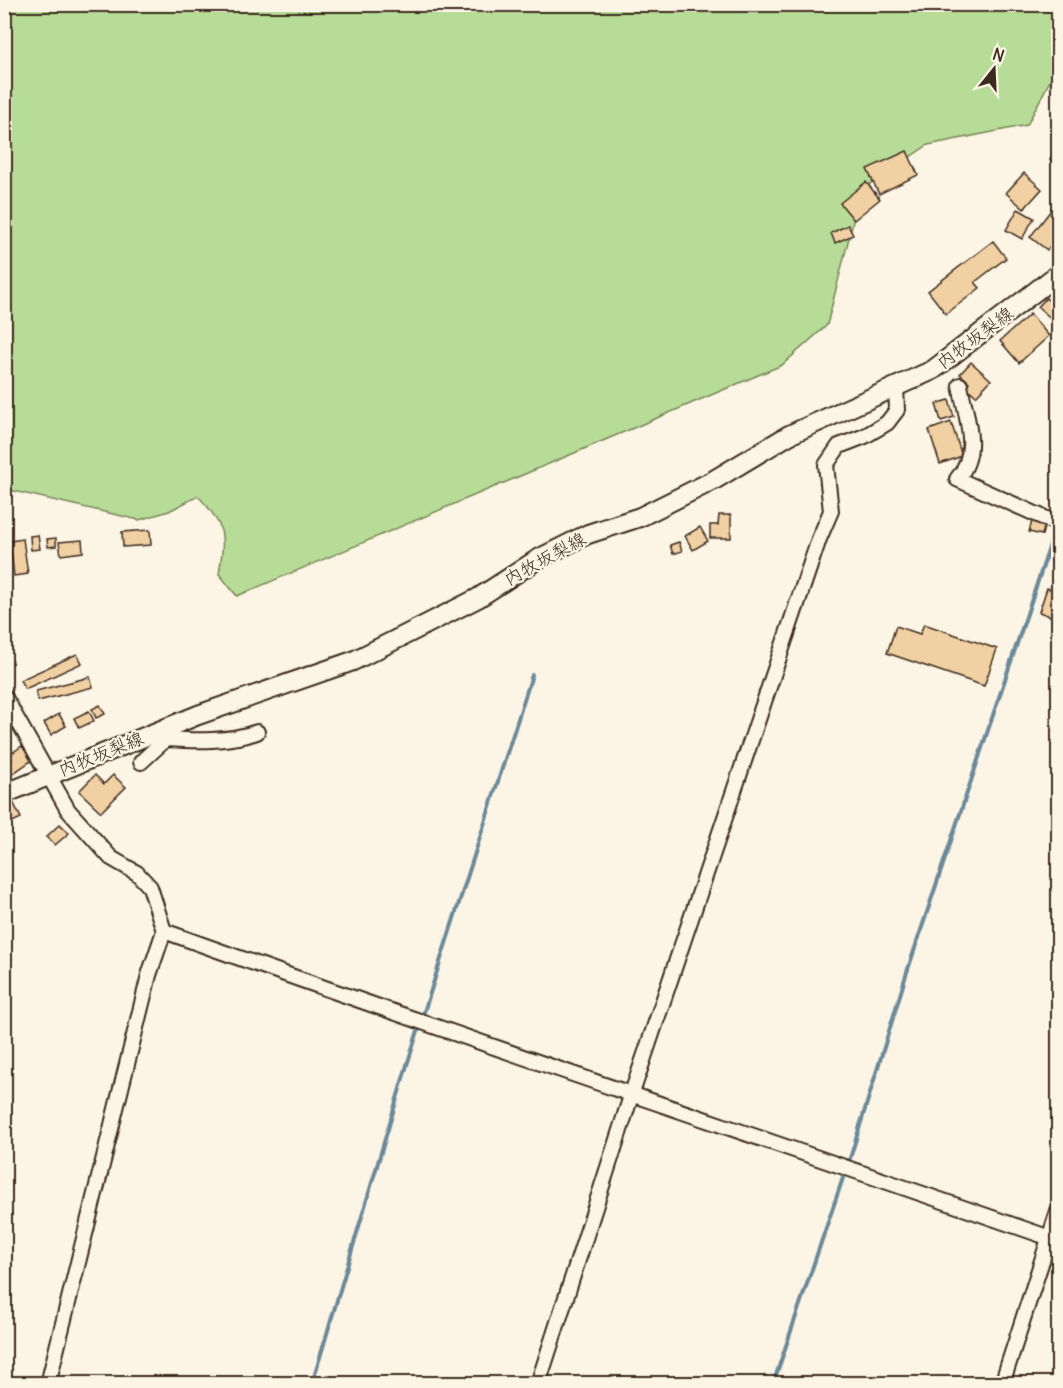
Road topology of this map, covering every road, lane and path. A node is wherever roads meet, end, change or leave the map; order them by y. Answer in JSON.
{"nodes":[{"id":1,"x":1059,"y":274,"type":"edge"},
{"id":2,"x":960,"y":385,"type":"dead end"},
{"id":3,"x":896,"y":387,"type":"junction"},
{"id":4,"x":1059,"y":524,"type":"edge"},
{"id":5,"x":4,"y":696,"type":"edge"},
{"id":6,"x":257,"y":732,"type":"dead end"},
{"id":7,"x":164,"y":734,"type":"junction"},
{"id":8,"x":141,"y":762,"type":"dead end"},
{"id":9,"x":46,"y":776,"type":"junction"},
{"id":10,"x":4,"y":795,"type":"edge"},
{"id":11,"x":164,"y":931,"type":"junction"},
{"id":12,"x":632,"y":1093,"type":"junction"},
{"id":13,"x":1059,"y":1211,"type":"edge"},
{"id":14,"x":1050,"y":1239,"type":"junction"},
{"id":15,"x":48,"y":1383,"type":"edge"},
{"id":16,"x":538,"y":1383,"type":"edge"},
{"id":17,"x":1002,"y":1383,"type":"edge"}],
"edges":[{"from":1,"to":3,"type":"main road","name":"内牧坂梨線"},
{"from":2,"to":4,"type":"street"},
{"from":3,"to":7,"type":"main road","name":"内牧坂梨線"},
{"from":3,"to":12,"type":"street"},
{"from":5,"to":9,"type":"street"},
{"from":6,"to":7,"type":"street"},
{"from":7,"to":8,"type":"street"},
{"from":7,"to":9,"type":"main road","name":"内牧坂梨線"},
{"from":9,"to":10,"type":"main road","name":"内牧坂梨線"},
{"from":9,"to":11,"type":"street"},
{"from":11,"to":12,"type":"street"},
{"from":11,"to":15,"type":"street"},
{"from":12,"to":14,"type":"street"},
{"from":12,"to":16,"type":"street"},
{"from":13,"to":14,"type":"street"},
{"from":14,"to":17,"type":"street"}]}
